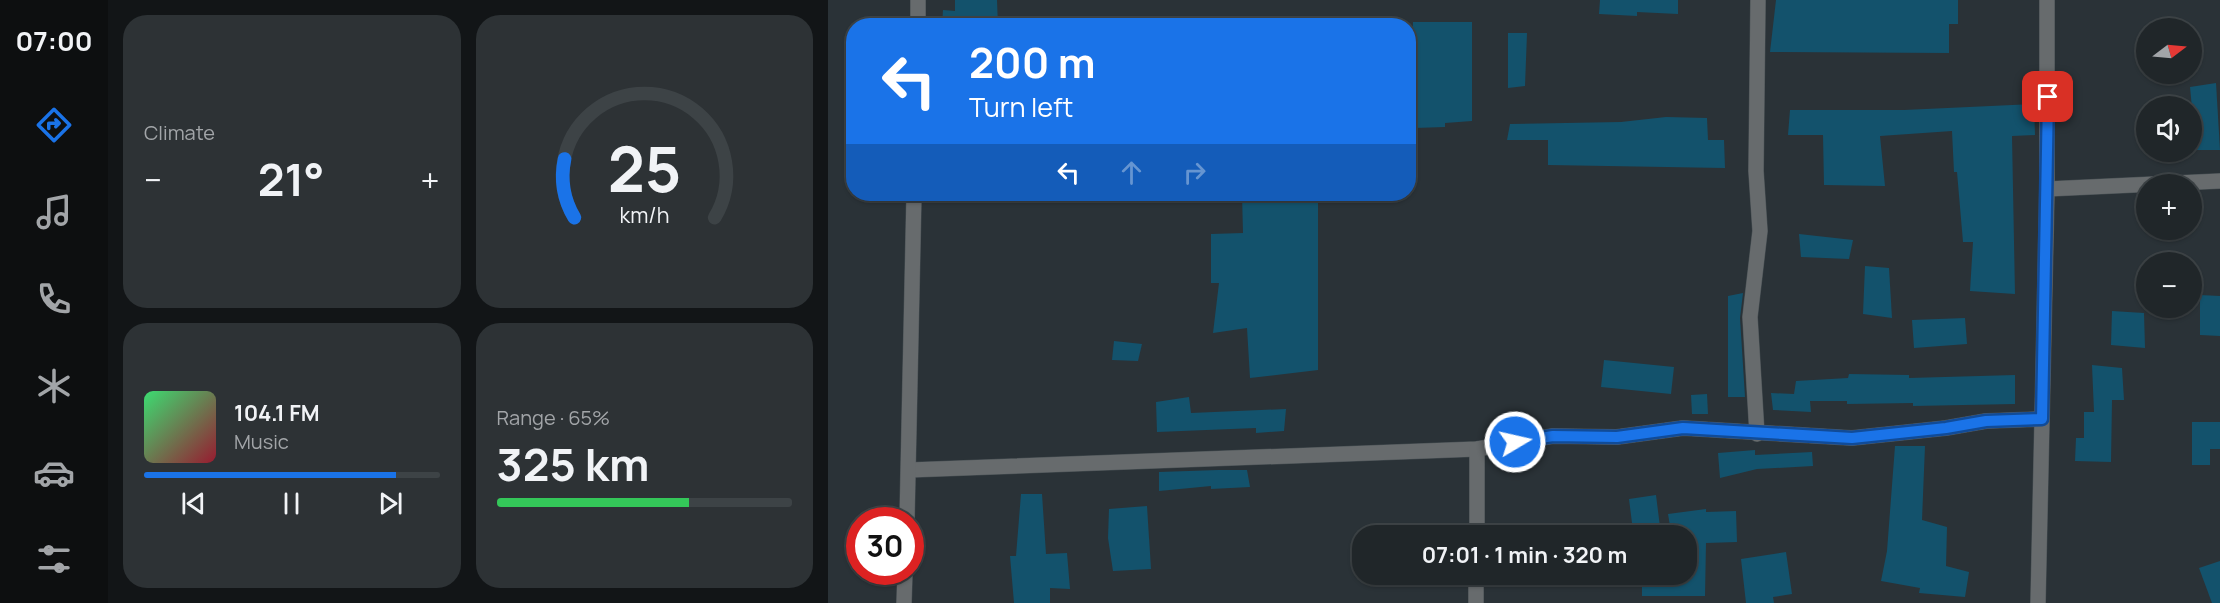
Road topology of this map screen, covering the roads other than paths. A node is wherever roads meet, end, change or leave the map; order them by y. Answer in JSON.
{"nodes":[{"id":1,"x":918,"y":0,"type":"edge"},
{"id":2,"x":1758,"y":0,"type":"edge"},
{"id":3,"x":2047,"y":0,"type":"edge"},
{"id":4,"x":918,"y":18,"type":"edge"},
{"id":5,"x":2220,"y":181,"type":"edge"},
{"id":6,"x":2047,"y":189,"type":"junction"},
{"id":7,"x":914,"y":201,"type":"edge"},
{"id":8,"x":2042,"y":419,"type":"junction"},
{"id":9,"x":1757,"y":434,"type":"junction"},
{"id":10,"x":1477,"y":448,"type":"junction"},
{"id":11,"x":909,"y":470,"type":"junction"},
{"id":12,"x":908,"y":507,"type":"edge"},
{"id":13,"x":1476,"y":525,"type":"edge"},
{"id":14,"x":905,"y":585,"type":"edge"},
{"id":15,"x":1476,"y":585,"type":"edge"},
{"id":16,"x":904,"y":603,"type":"edge"},
{"id":17,"x":1476,"y":603,"type":"edge"},
{"id":18,"x":2038,"y":603,"type":"edge"}],
"edges":[{"from":1,"to":4,"type":"street"},
{"from":2,"to":9,"type":"street"},
{"from":3,"to":6,"type":"street"},
{"from":5,"to":6,"type":"street"},
{"from":6,"to":8,"type":"street"},
{"from":7,"to":11,"type":"street"},
{"from":8,"to":9,"type":"street"},
{"from":8,"to":18,"type":"street"},
{"from":9,"to":10,"type":"street"},
{"from":10,"to":11,"type":"street"},
{"from":10,"to":13,"type":"street"},
{"from":11,"to":12,"type":"street"},
{"from":14,"to":16,"type":"street"},
{"from":15,"to":17,"type":"street"}]}
